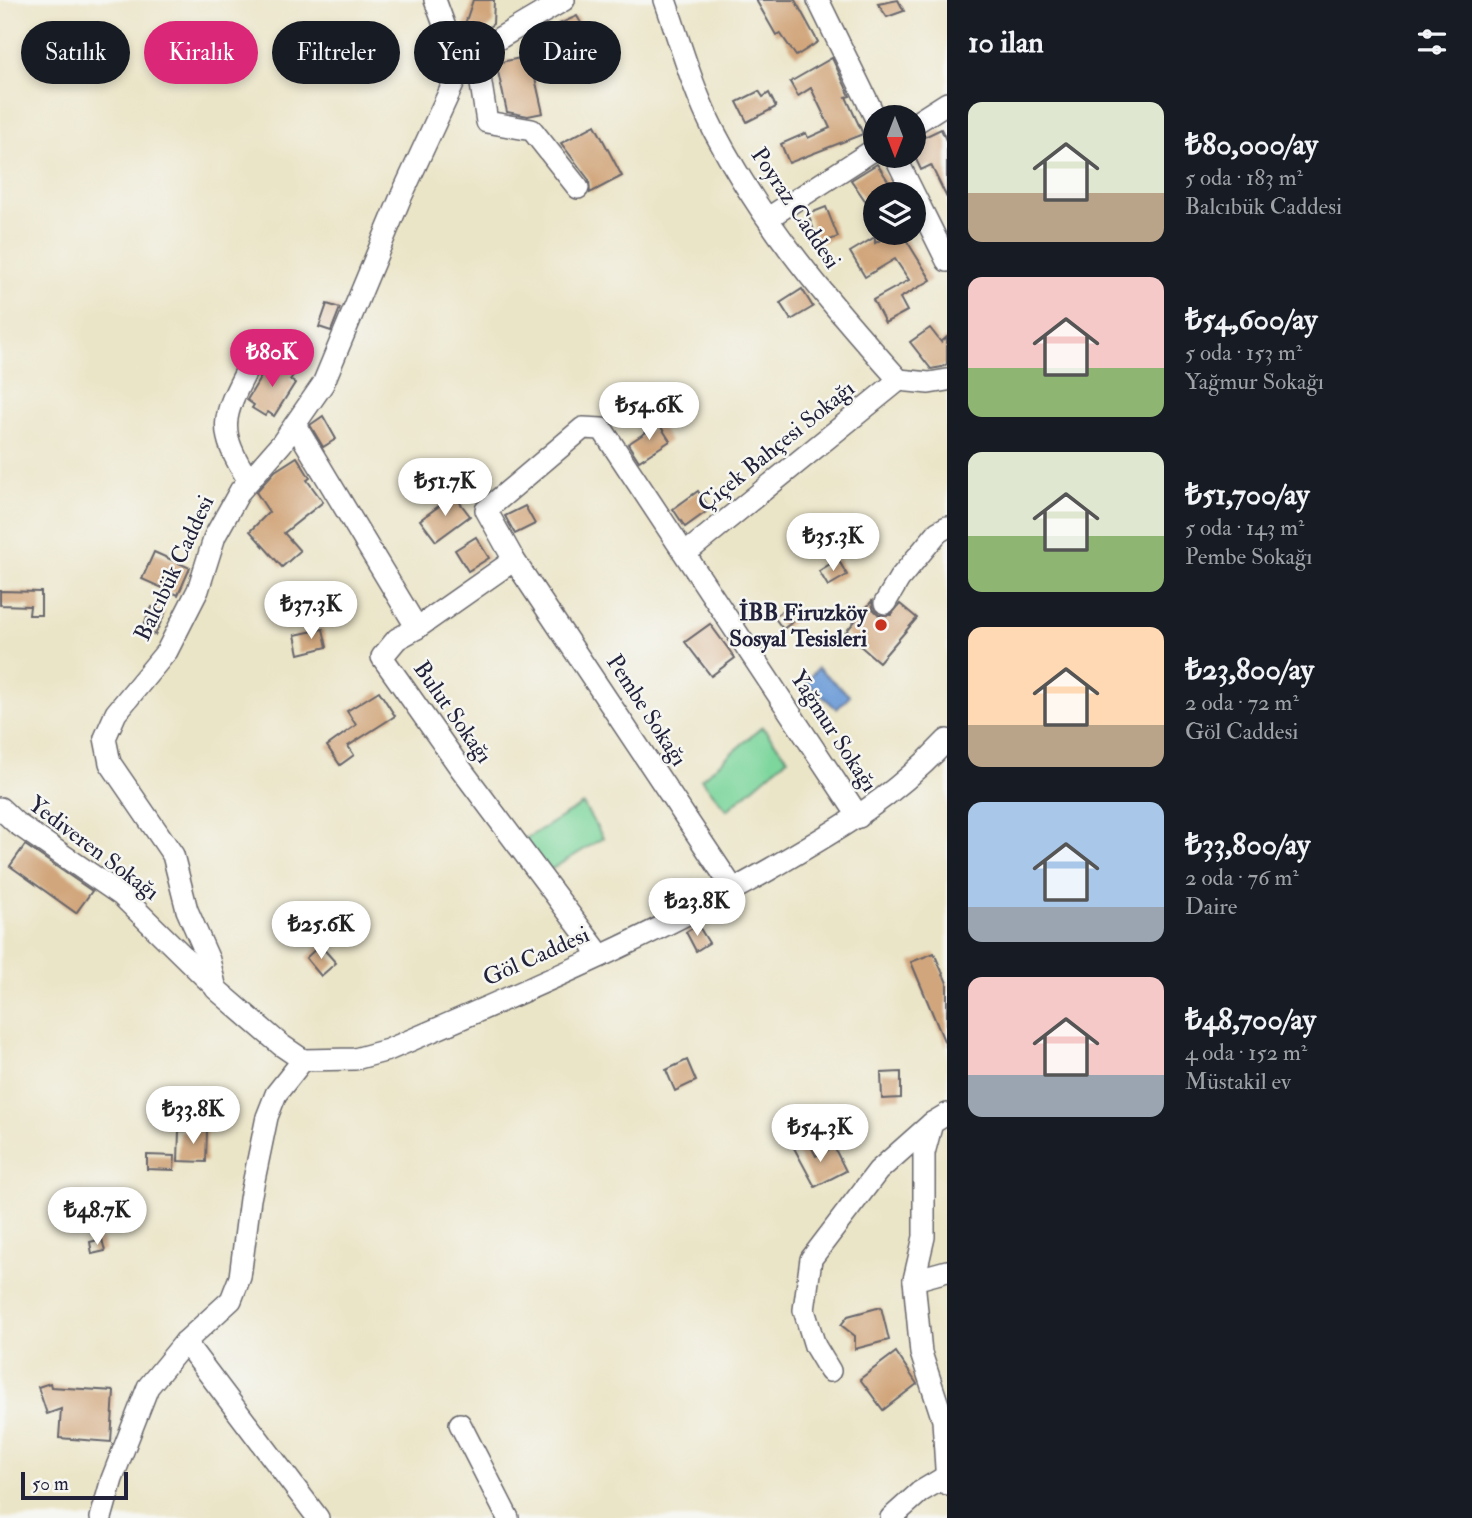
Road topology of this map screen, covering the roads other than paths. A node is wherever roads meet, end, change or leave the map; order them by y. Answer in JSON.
{"nodes":[{"id":1,"x":435,"y":0,"type":"edge"},
{"id":2,"x":665,"y":0,"type":"edge"},
{"id":3,"x":818,"y":0,"type":"edge"},
{"id":4,"x":559,"y":1,"type":"edge"},
{"id":5,"x":443,"y":21,"type":"edge"},
{"id":6,"x":505,"y":34,"type":"edge"},
{"id":7,"x":454,"y":84,"type":"edge"},
{"id":8,"x":481,"y":84,"type":"edge"},
{"id":9,"x":947,"y":103,"type":"edge"},
{"id":10,"x":869,"y":105,"type":"edge"},
{"id":11,"x":926,"y":116,"type":"edge"},
{"id":12,"x":863,"y":157,"type":"edge"},
{"id":13,"x":901,"y":168,"type":"edge"},
{"id":14,"x":578,"y":188,"type":"dead end"},
{"id":15,"x":768,"y":218,"type":"junction"},
{"id":16,"x":947,"y":261,"type":"edge"},
{"id":17,"x":250,"y":364,"type":"dead end"},
{"id":18,"x":899,"y":380,"type":"junction"},
{"id":19,"x":947,"y":380,"type":"edge"},
{"id":20,"x":295,"y":425,"type":"junction"},
{"id":21,"x":602,"y":429,"type":"joint"},
{"id":22,"x":249,"y":481,"type":"junction"},
{"id":23,"x":947,"y":527,"type":"edge"},
{"id":24,"x":686,"y":553,"type":"junction"},
{"id":25,"x":514,"y":560,"type":"junction"},
{"id":26,"x":885,"y":603,"type":"dead end"},
{"id":27,"x":417,"y":628,"type":"junction"},
{"id":28,"x":947,"y":740,"type":"edge"},
{"id":29,"x":0,"y":808,"type":"edge"},
{"id":30,"x":859,"y":817,"type":"junction"},
{"id":31,"x":734,"y":890,"type":"junction"},
{"id":32,"x":601,"y":956,"type":"junction"},
{"id":33,"x":216,"y":989,"type":"junction"},
{"id":34,"x":303,"y":1060,"type":"junction"},
{"id":35,"x":939,"y":1118,"type":"edge"},
{"id":36,"x":947,"y":1271,"type":"edge"},
{"id":37,"x":914,"y":1280,"type":"junction"},
{"id":38,"x":185,"y":1342,"type":"junction"},
{"id":39,"x":830,"y":1371,"type":"dead end"},
{"id":40,"x":945,"y":1421,"type":"edge"},
{"id":41,"x":460,"y":1424,"type":"dead end"},
{"id":42,"x":946,"y":1481,"type":"edge"},
{"id":43,"x":101,"y":1518,"type":"edge"},
{"id":44,"x":318,"y":1518,"type":"edge"},
{"id":45,"x":508,"y":1518,"type":"edge"},
{"id":46,"x":891,"y":1518,"type":"edge"}],
"edges":[{"from":1,"to":5,"type":"street"},
{"from":2,"to":15,"type":"street","name":"Poyraz Caddesi"},
{"from":3,"to":10,"type":"street"},
{"from":4,"to":6,"type":"street","name":"Balcıbük Caddesi"},
{"from":7,"to":20,"type":"street","name":"Balcıbük Caddesi"},
{"from":8,"to":14,"type":"street"},
{"from":9,"to":11,"type":"street"},
{"from":12,"to":15,"type":"street"},
{"from":13,"to":16,"type":"street"},
{"from":15,"to":18,"type":"street","name":"Poyraz Caddesi"},
{"from":17,"to":22,"type":"street"},
{"from":18,"to":19,"type":"street"},
{"from":18,"to":24,"type":"street","name":"Çiçek Bahçesi Sokağı"},
{"from":20,"to":22,"type":"street","name":"Balcıbük Caddesi"},
{"from":20,"to":27,"type":"street","name":"Bulut Sokağı"},
{"from":21,"to":24,"type":"street","name":"Yağmur Sokağı"},
{"from":21,"to":25,"type":"street","name":"Pembe Sokağı"},
{"from":22,"to":33,"type":"street","name":"Balcıbük Caddesi"},
{"from":23,"to":26,"type":"street"},
{"from":24,"to":30,"type":"street","name":"Yağmur Sokağı"},
{"from":25,"to":27,"type":"street"},
{"from":25,"to":31,"type":"street","name":"Pembe Sokağı"},
{"from":27,"to":32,"type":"street","name":"Bulut Sokağı"},
{"from":28,"to":30,"type":"street","name":"Göl Caddesi"},
{"from":29,"to":33,"type":"street","name":"Yediveren Sokağı"},
{"from":30,"to":31,"type":"street","name":"Göl Caddesi"},
{"from":31,"to":32,"type":"street","name":"Göl Caddesi"},
{"from":32,"to":34,"type":"street","name":"Göl Caddesi"},
{"from":33,"to":34,"type":"street"},
{"from":34,"to":38,"type":"street"},
{"from":35,"to":37,"type":"street"},
{"from":35,"to":39,"type":"street"},
{"from":36,"to":37,"type":"street"},
{"from":37,"to":40,"type":"street"},
{"from":38,"to":43,"type":"street"},
{"from":38,"to":44,"type":"street"},
{"from":40,"to":42,"type":"street"},
{"from":41,"to":45,"type":"street"},
{"from":42,"to":46,"type":"street"}]}
